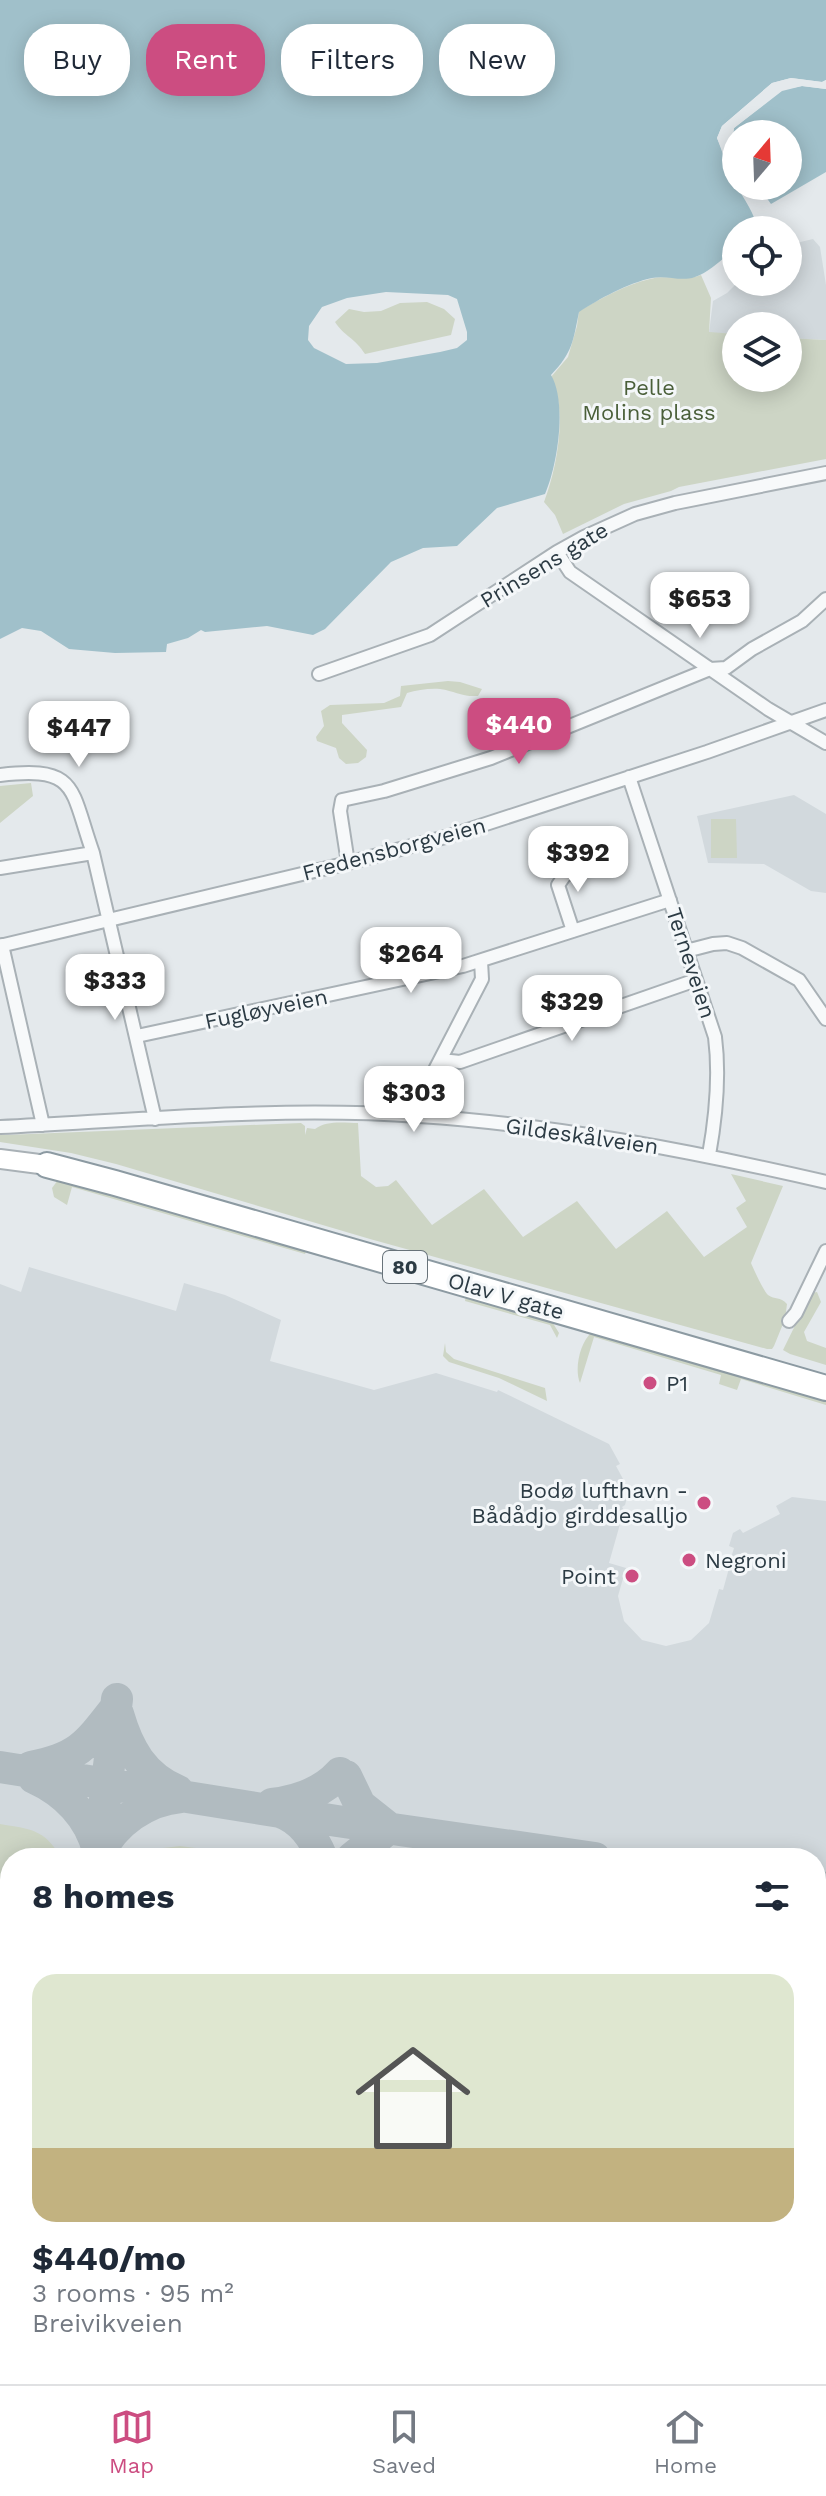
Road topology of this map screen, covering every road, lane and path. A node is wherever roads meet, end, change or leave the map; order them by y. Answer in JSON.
{"nodes":[{"id":1,"x":826,"y":473,"type":"edge"},
{"id":2,"x":557,"y":552,"type":"junction"},
{"id":3,"x":826,"y":599,"type":"edge"},
{"id":4,"x":710,"y":669,"type":"junction"},
{"id":5,"x":319,"y":674,"type":"dead end"},
{"id":6,"x":826,"y":710,"type":"edge"},
{"id":7,"x":790,"y":721,"type":"junction"},
{"id":8,"x":826,"y":743,"type":"edge"},
{"id":9,"x":0,"y":775,"type":"edge"},
{"id":10,"x":629,"y":777,"type":"junction"},
{"id":11,"x":93,"y":853,"type":"junction"},
{"id":12,"x":348,"y":863,"type":"junction"},
{"id":13,"x":597,"y":864,"type":"dead end"},
{"id":14,"x":0,"y":868,"type":"edge"},
{"id":15,"x":670,"y":900,"type":"junction"},
{"id":16,"x":109,"y":920,"type":"junction"},
{"id":17,"x":573,"y":931,"type":"junction"},
{"id":18,"x":1,"y":946,"type":"edge"},
{"id":19,"x":686,"y":951,"type":"junction"},
{"id":20,"x":481,"y":961,"type":"junction"},
{"id":21,"x":696,"y":980,"type":"junction"},
{"id":22,"x":826,"y":1019,"type":"edge"},
{"id":23,"x":137,"y":1036,"type":"junction"},
{"id":24,"x":441,"y":1060,"type":"junction"},
{"id":25,"x":419,"y":1116,"type":"junction"},
{"id":26,"x":155,"y":1119,"type":"junction"},
{"id":27,"x":43,"y":1125,"type":"junction"},
{"id":28,"x":0,"y":1127,"type":"edge"},
{"id":29,"x":709,"y":1155,"type":"junction"},
{"id":30,"x":0,"y":1159,"type":"edge"},
{"id":31,"x":47,"y":1165,"type":"joint"},
{"id":32,"x":826,"y":1182,"type":"edge"},
{"id":33,"x":826,"y":1251,"type":"edge"},
{"id":34,"x":812,"y":1282,"type":"junction"},
{"id":35,"x":826,"y":1288,"type":"edge"},
{"id":36,"x":789,"y":1321,"type":"dead end"},
{"id":37,"x":826,"y":1388,"type":"edge"}],
"edges":[{"from":1,"to":2,"type":"street","name":"Prinsens gate"},
{"from":2,"to":4,"type":"street"},
{"from":2,"to":5,"type":"street","name":"Prinsens gate"},
{"from":3,"to":4,"type":"street"},
{"from":4,"to":7,"type":"street"},
{"from":4,"to":12,"type":"street"},
{"from":6,"to":7,"type":"street","name":"Fredensborgveien"},
{"from":7,"to":8,"type":"street"},
{"from":7,"to":10,"type":"street","name":"Fredensborgveien"},
{"from":9,"to":11,"type":"street"},
{"from":10,"to":12,"type":"street","name":"Fredensborgveien"},
{"from":10,"to":15,"type":"street","name":"Terneveien"},
{"from":11,"to":14,"type":"street"},
{"from":11,"to":16,"type":"street"},
{"from":12,"to":16,"type":"street","name":"Fredensborgveien"},
{"from":13,"to":17,"type":"street"},
{"from":15,"to":17,"type":"street","name":"Fugløyveien"},
{"from":15,"to":19,"type":"street","name":"Terneveien"},
{"from":16,"to":18,"type":"street","name":"Fredensborgveien"},
{"from":16,"to":23,"type":"street"},
{"from":17,"to":20,"type":"street","name":"Fugløyveien"},
{"from":18,"to":27,"type":"street"},
{"from":19,"to":21,"type":"street","name":"Terneveien"},
{"from":19,"to":22,"type":"street"},
{"from":20,"to":23,"type":"street","name":"Fugløyveien"},
{"from":20,"to":24,"type":"street"},
{"from":21,"to":24,"type":"street"},
{"from":21,"to":29,"type":"street","name":"Terneveien"},
{"from":23,"to":26,"type":"street"},
{"from":24,"to":25,"type":"street"},
{"from":25,"to":26,"type":"street","name":"Gildeskålveien"},
{"from":25,"to":29,"type":"street","name":"Gildeskålveien"},
{"from":26,"to":27,"type":"street","name":"Gildeskålveien"},
{"from":27,"to":28,"type":"street","name":"Gildeskålveien"},
{"from":29,"to":32,"type":"street","name":"Gildeskålveien"},
{"from":30,"to":31,"type":"street","name":"Olav V gate"},
{"from":31,"to":37,"type":"highway","name":"Olav V gate","number":"80"},
{"from":33,"to":34,"type":"street"},
{"from":34,"to":35,"type":"street"},
{"from":34,"to":36,"type":"street"}]}
